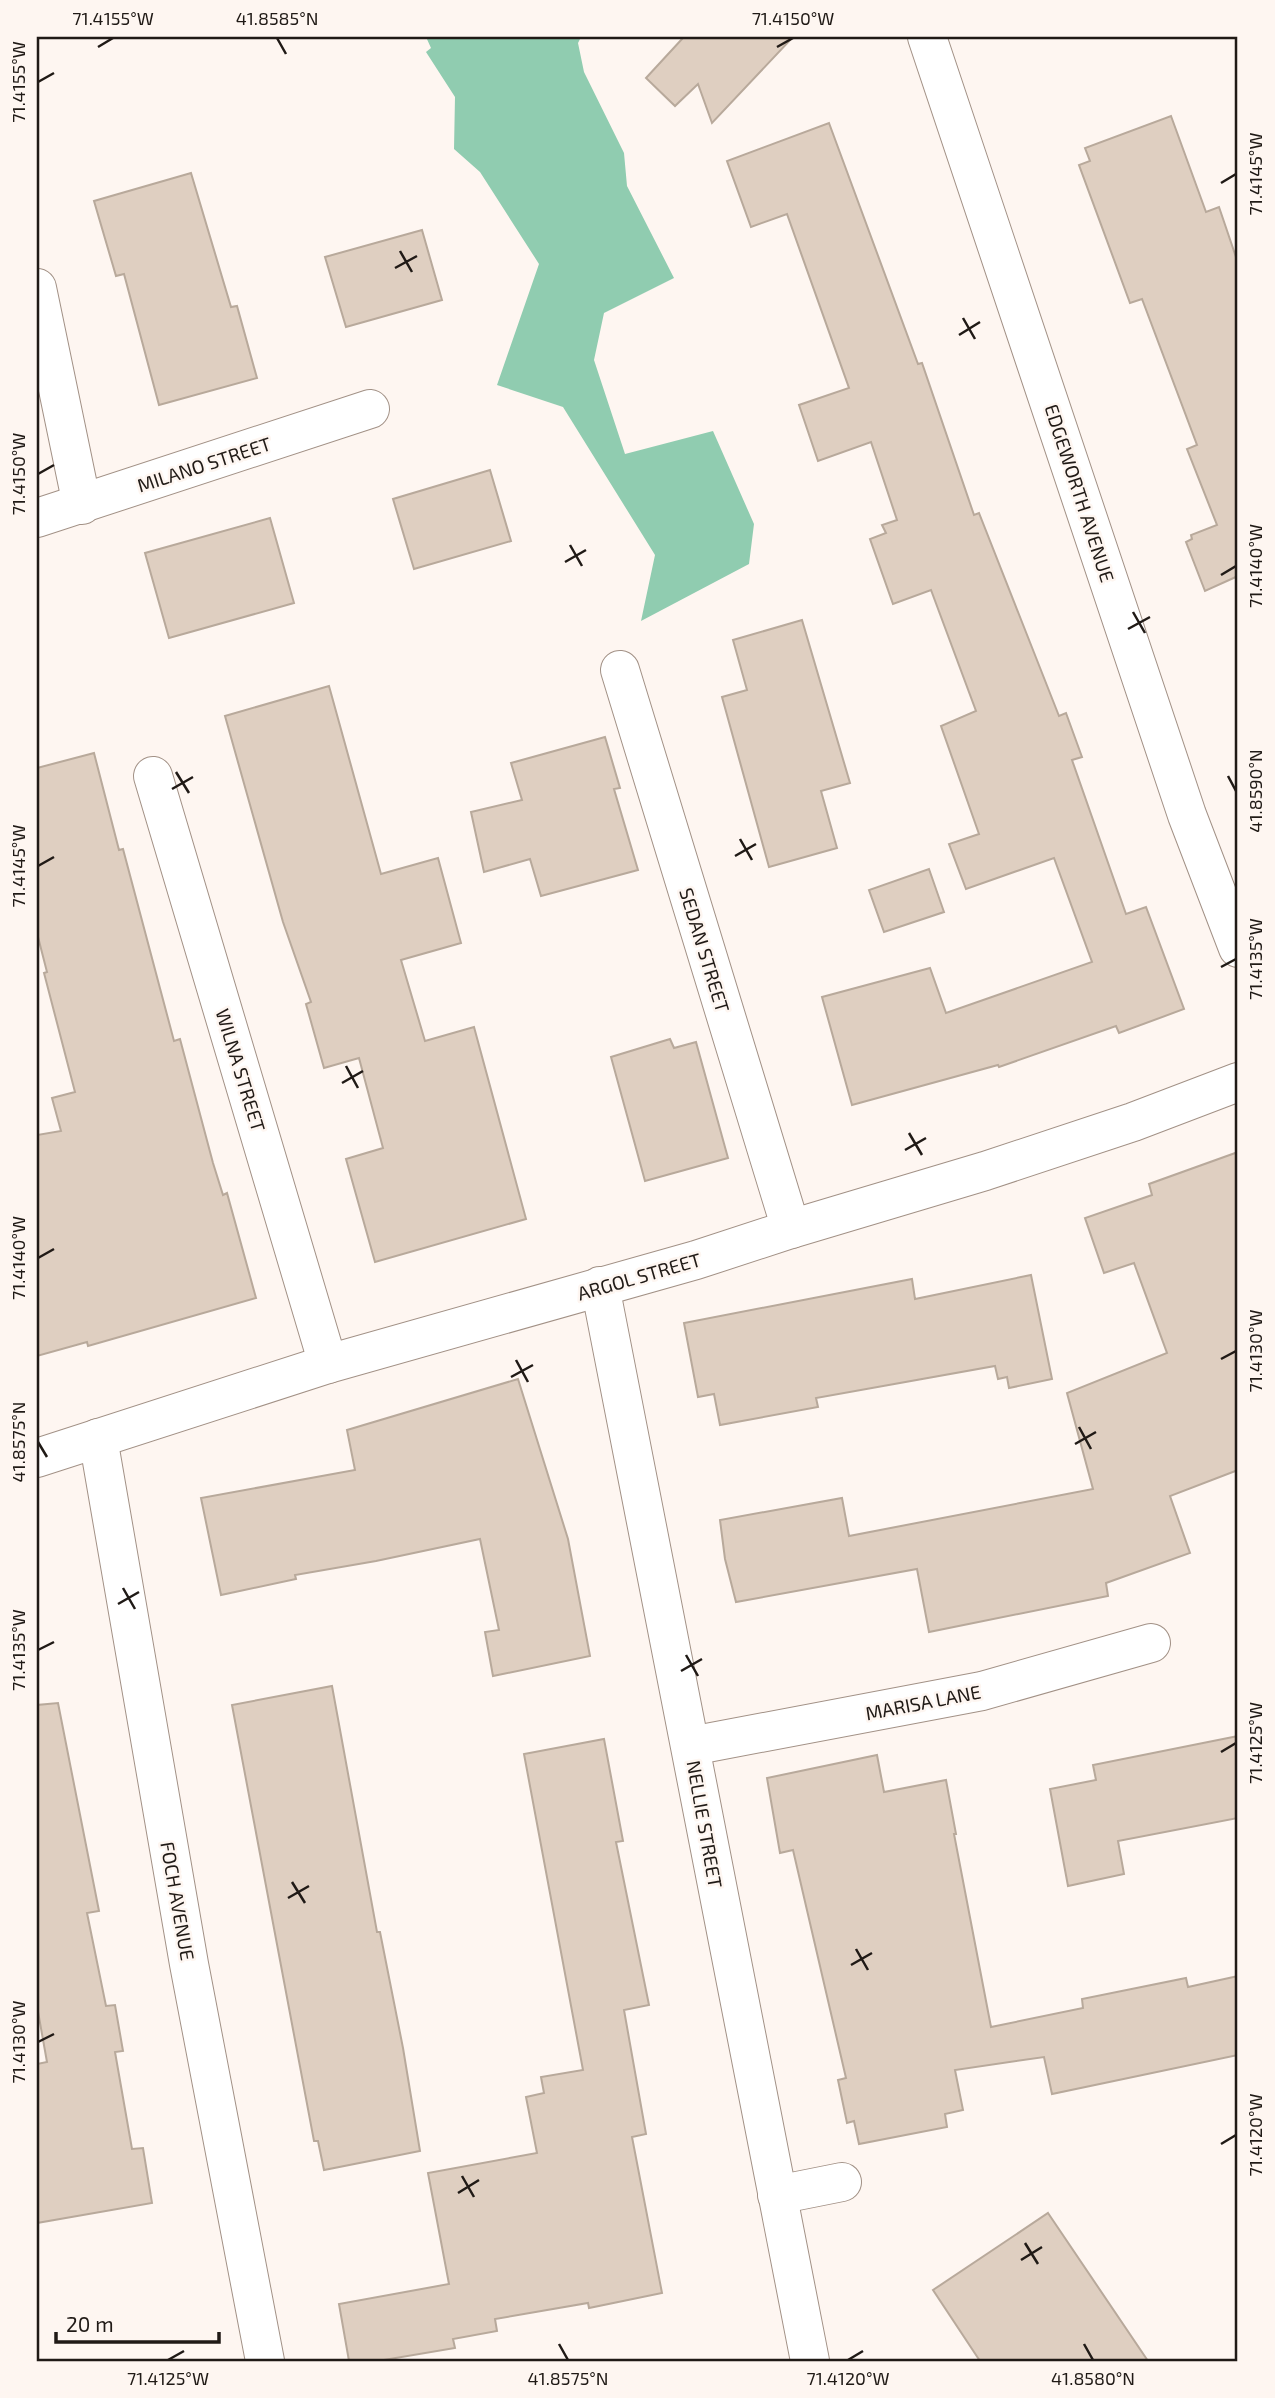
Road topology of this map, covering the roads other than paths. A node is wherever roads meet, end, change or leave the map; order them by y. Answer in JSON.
{"nodes":[{"id":1,"x":927,"y":37,"type":"edge"},
{"id":2,"x":37,"y":288,"type":"edge"},
{"id":3,"x":370,"y":409,"type":"dead end"},
{"id":4,"x":82,"y":505,"type":"junction"},
{"id":5,"x":37,"y":518,"type":"edge"},
{"id":6,"x":620,"y":670,"type":"dead end"},
{"id":7,"x":153,"y":776,"type":"dead end"},
{"id":8,"x":1238,"y":948,"type":"edge"},
{"id":9,"x":1238,"y":1082,"type":"edge"},
{"id":10,"x":791,"y":1229,"type":"junction"},
{"id":11,"x":600,"y":1286,"type":"junction"},
{"id":12,"x":328,"y":1364,"type":"junction"},
{"id":13,"x":98,"y":1438,"type":"junction"},
{"id":14,"x":37,"y":1458,"type":"edge"},
{"id":15,"x":1151,"y":1643,"type":"dead end"},
{"id":16,"x":691,"y":1746,"type":"junction"},
{"id":17,"x":842,"y":2182,"type":"dead end"},
{"id":18,"x":777,"y":2195,"type":"junction"},
{"id":19,"x":265,"y":2361,"type":"edge"},
{"id":20,"x":810,"y":2361,"type":"edge"}],
"edges":[{"from":1,"to":8,"type":"street","name":"EDGEWORTH AVENUE"},
{"from":2,"to":4,"type":"street"},
{"from":3,"to":4,"type":"street","name":"MILANO STREET"},
{"from":4,"to":5,"type":"street","name":"MILANO STREET"},
{"from":6,"to":10,"type":"street","name":"SEDAN STREET"},
{"from":7,"to":12,"type":"street","name":"WILNA STREET"},
{"from":9,"to":10,"type":"street","name":"ARGOL STREET"},
{"from":10,"to":11,"type":"street","name":"ARGOL STREET"},
{"from":11,"to":12,"type":"street","name":"ARGOL STREET"},
{"from":11,"to":16,"type":"street","name":"NELLIE STREET"},
{"from":12,"to":13,"type":"street","name":"ARGOL STREET"},
{"from":13,"to":14,"type":"street","name":"ARGOL STREET"},
{"from":13,"to":19,"type":"street","name":"FOCH AVENUE"},
{"from":15,"to":16,"type":"street","name":"MARISA LANE"},
{"from":16,"to":18,"type":"street","name":"NELLIE STREET"},
{"from":17,"to":18,"type":"street"},
{"from":18,"to":20,"type":"street","name":"NELLIE STREET"}]}
